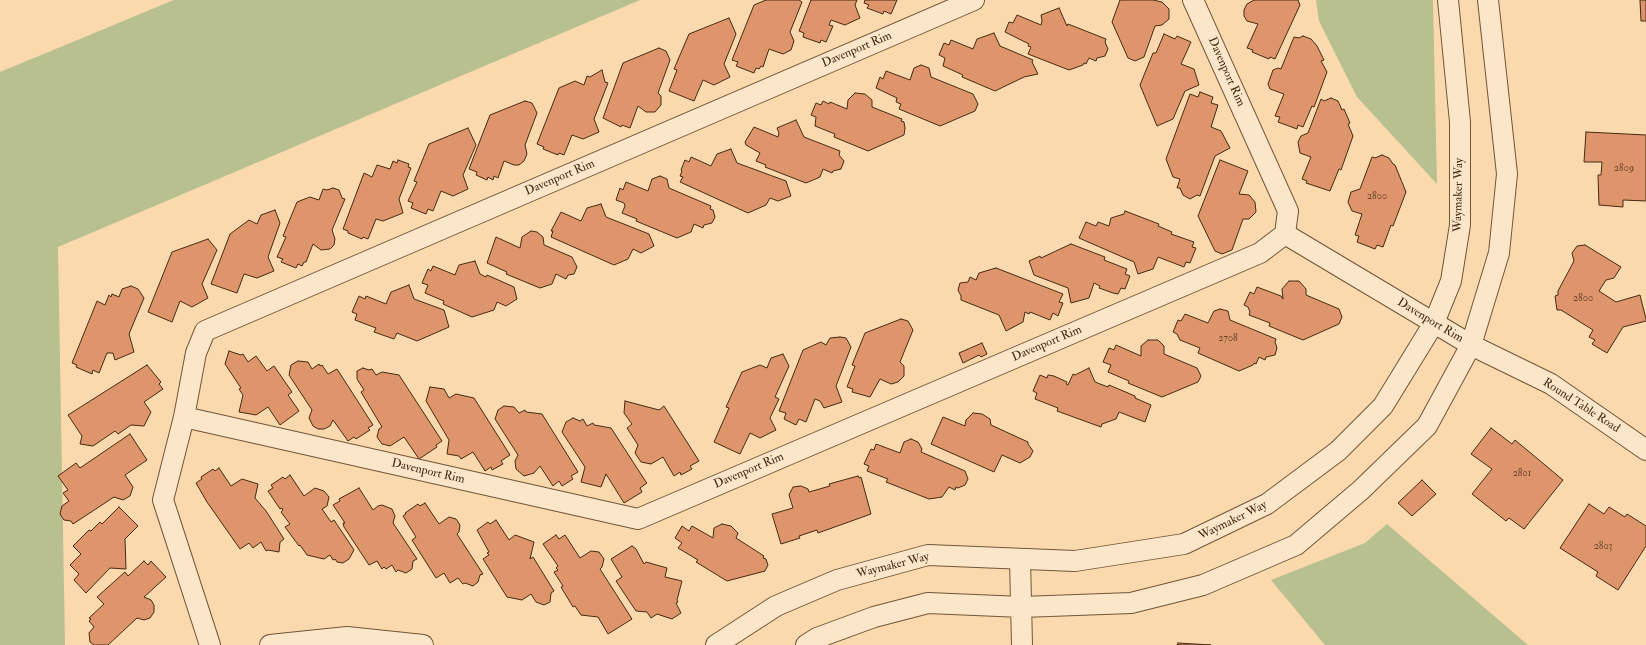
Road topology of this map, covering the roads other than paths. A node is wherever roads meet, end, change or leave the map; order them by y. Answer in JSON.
{"nodes":[{"id":1,"x":974,"y":0,"type":"edge"},
{"id":2,"x":1193,"y":0,"type":"edge"},
{"id":3,"x":1448,"y":0,"type":"edge"},
{"id":4,"x":1488,"y":0,"type":"edge"},
{"id":5,"x":1285,"y":234,"type":"junction"},
{"id":6,"x":1434,"y":323,"type":"junction"},
{"id":7,"x":1472,"y":346,"type":"junction"},
{"id":8,"x":184,"y":417,"type":"junction"},
{"id":9,"x":1646,"y":450,"type":"edge"},
{"id":10,"x":1020,"y":559,"type":"junction"},
{"id":11,"x":1022,"y":607,"type":"junction"},
{"id":12,"x":210,"y":645,"type":"edge"},
{"id":13,"x":270,"y":645,"type":"edge"},
{"id":14,"x":423,"y":645,"type":"edge"},
{"id":15,"x":716,"y":645,"type":"edge"},
{"id":16,"x":806,"y":645,"type":"edge"},
{"id":17,"x":1022,"y":645,"type":"edge"}],
"edges":[{"from":1,"to":8,"type":"street","name":"Davenport Rim"},
{"from":2,"to":5,"type":"street","name":"Davenport Rim"},
{"from":3,"to":6,"type":"street","name":"Waymaker Way"},
{"from":4,"to":7,"type":"street"},
{"from":5,"to":6,"type":"street","name":"Davenport Rim"},
{"from":5,"to":8,"type":"street","name":"Davenport Rim"},
{"from":6,"to":7,"type":"street","name":"Davenport Rim"},
{"from":6,"to":10,"type":"street","name":"Waymaker Way"},
{"from":7,"to":9,"type":"street","name":"Round Table Road"},
{"from":7,"to":11,"type":"street"},
{"from":8,"to":12,"type":"street","name":"Davenport Rim"},
{"from":10,"to":11,"type":"street"},
{"from":10,"to":15,"type":"street","name":"Waymaker Way"},
{"from":11,"to":16,"type":"street"},
{"from":11,"to":17,"type":"street"},
{"from":13,"to":14,"type":"street"}]}
